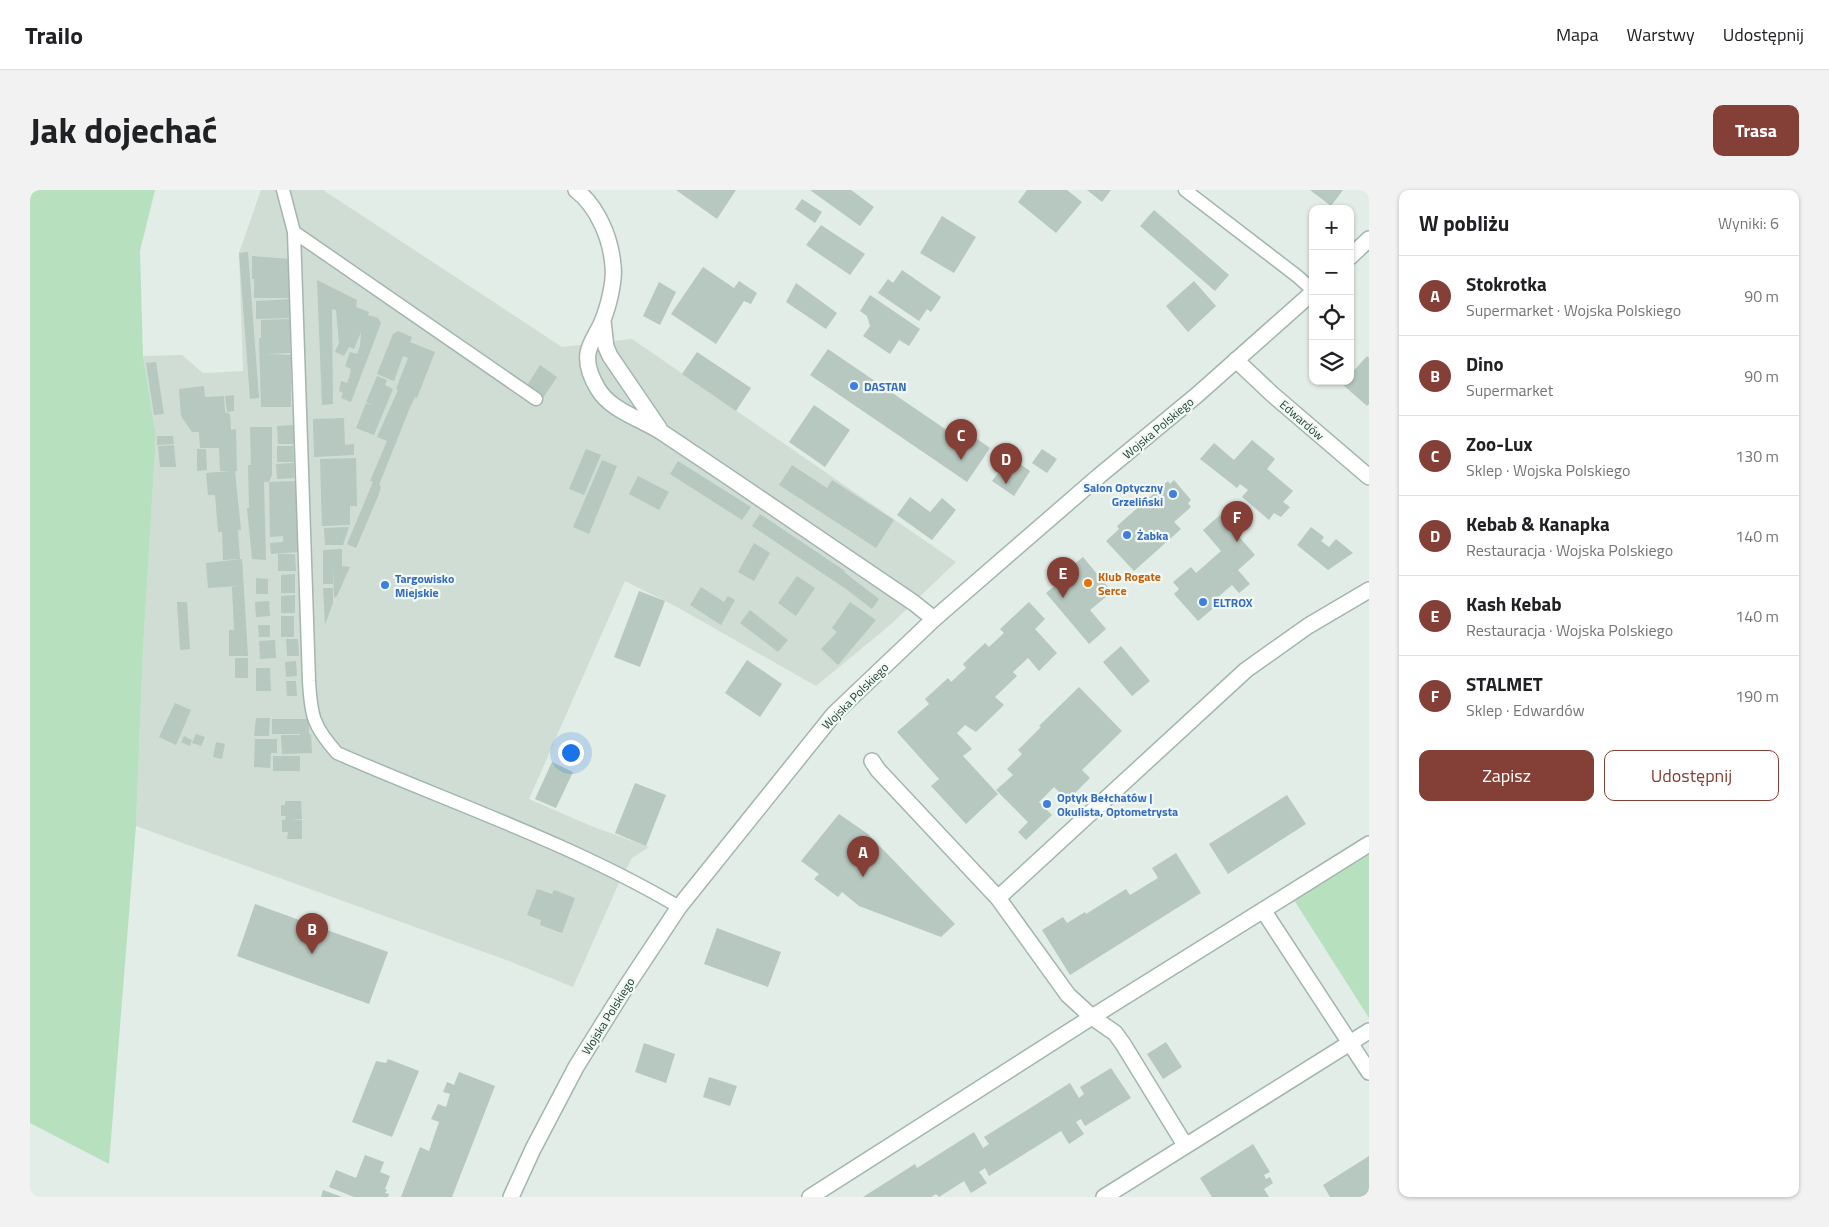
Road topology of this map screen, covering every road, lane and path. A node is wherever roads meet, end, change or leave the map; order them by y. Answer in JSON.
{"nodes":[{"id":1,"x":283,"y":190,"type":"edge"},
{"id":2,"x":576,"y":190,"type":"edge"},
{"id":3,"x":1185,"y":190,"type":"edge"},
{"id":4,"x":294,"y":232,"type":"junction"},
{"id":5,"x":1369,"y":239,"type":"edge"},
{"id":6,"x":1354,"y":253,"type":"edge"},
{"id":7,"x":1309,"y":287,"type":"edge"},
{"id":8,"x":1309,"y":295,"type":"edge"},
{"id":9,"x":602,"y":321,"type":"junction"},
{"id":10,"x":1236,"y":360,"type":"junction"},
{"id":11,"x":536,"y":399,"type":"dead end"},
{"id":12,"x":662,"y":432,"type":"junction"},
{"id":13,"x":1369,"y":477,"type":"edge"},
{"id":14,"x":1369,"y":590,"type":"edge"},
{"id":15,"x":934,"y":619,"type":"junction"},
{"id":16,"x":872,"y":761,"type":"dead end"},
{"id":17,"x":1369,"y":844,"type":"edge"},
{"id":18,"x":998,"y":898,"type":"junction"},
{"id":19,"x":679,"y":907,"type":"junction"},
{"id":20,"x":1263,"y":910,"type":"junction"},
{"id":21,"x":1092,"y":1017,"type":"junction"},
{"id":22,"x":1369,"y":1031,"type":"edge"},
{"id":23,"x":1350,"y":1043,"type":"junction"},
{"id":24,"x":1369,"y":1072,"type":"edge"},
{"id":25,"x":1185,"y":1145,"type":"junction"},
{"id":26,"x":511,"y":1197,"type":"edge"},
{"id":27,"x":810,"y":1197,"type":"edge"},
{"id":28,"x":1104,"y":1197,"type":"edge"}],
"edges":[{"from":1,"to":4,"type":"lane"},
{"from":2,"to":9,"type":"street"},
{"from":3,"to":7,"type":"lane"},
{"from":4,"to":11,"type":"lane"},
{"from":4,"to":19,"type":"lane"},
{"from":5,"to":6,"type":"street"},
{"from":8,"to":10,"type":"street","name":"Wojska Polskiego"},
{"from":9,"to":12,"type":"street"},
{"from":9,"to":12,"type":"street"},
{"from":10,"to":13,"type":"street","name":"Edwardów"},
{"from":10,"to":15,"type":"street","name":"Wojska Polskiego"},
{"from":12,"to":15,"type":"street"},
{"from":14,"to":18,"type":"street"},
{"from":15,"to":19,"type":"street","name":"Wojska Polskiego"},
{"from":16,"to":18,"type":"street"},
{"from":17,"to":20,"type":"street"},
{"from":18,"to":21,"type":"street"},
{"from":19,"to":26,"type":"street","name":"Wojska Polskiego"},
{"from":20,"to":21,"type":"street"},
{"from":20,"to":23,"type":"street"},
{"from":21,"to":25,"type":"street"},
{"from":21,"to":27,"type":"street"},
{"from":22,"to":23,"type":"street"},
{"from":23,"to":24,"type":"street"},
{"from":23,"to":25,"type":"street"},
{"from":25,"to":28,"type":"street"}]}
